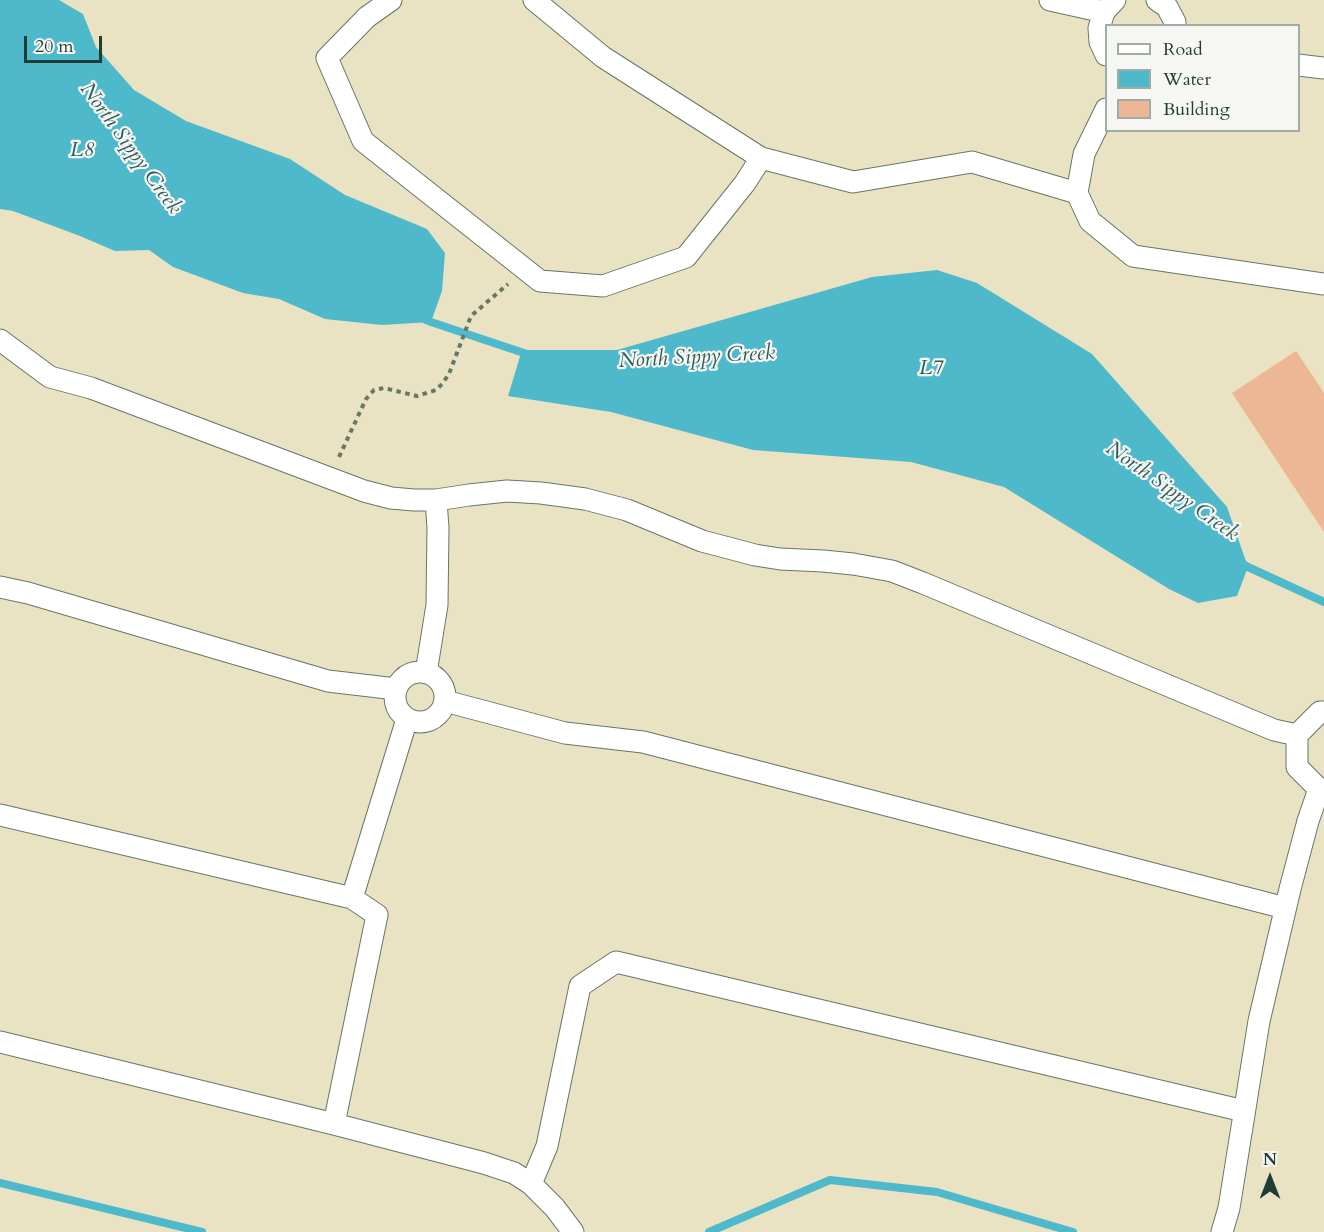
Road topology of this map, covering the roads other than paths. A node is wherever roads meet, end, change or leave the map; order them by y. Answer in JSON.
{"nodes":[{"id":1,"x":391,"y":0,"type":"edge"},
{"id":2,"x":534,"y":0,"type":"edge"},
{"id":3,"x":1050,"y":0,"type":"edge"},
{"id":4,"x":1110,"y":6,"type":"edge"},
{"id":5,"x":1105,"y":51,"type":"edge"},
{"id":6,"x":1300,"y":65,"type":"edge"},
{"id":7,"x":1324,"y":68,"type":"edge"},
{"id":8,"x":1105,"y":113,"type":"edge"},
{"id":9,"x":761,"y":158,"type":"junction"},
{"id":10,"x":1077,"y":193,"type":"junction"},
{"id":11,"x":1324,"y":284,"type":"edge"},
{"id":12,"x":0,"y":340,"type":"edge"},
{"id":13,"x":436,"y":500,"type":"junction"},
{"id":14,"x":0,"y":587,"type":"edge"},
{"id":15,"x":426,"y":673,"type":"junction"},
{"id":16,"x":396,"y":689,"type":"junction"},
{"id":17,"x":445,"y":701,"type":"junction"},
{"id":18,"x":1324,"y":712,"type":"edge"},
{"id":19,"x":407,"y":719,"type":"junction"},
{"id":20,"x":1297,"y":735,"type":"junction"},
{"id":21,"x":1322,"y":789,"type":"edge"},
{"id":22,"x":0,"y":815,"type":"edge"},
{"id":23,"x":352,"y":898,"type":"junction"},
{"id":24,"x":1285,"y":908,"type":"junction"},
{"id":25,"x":0,"y":1042,"type":"edge"},
{"id":26,"x":1244,"y":1111,"type":"junction"},
{"id":27,"x":334,"y":1124,"type":"junction"},
{"id":28,"x":531,"y":1184,"type":"junction"},
{"id":29,"x":573,"y":1232,"type":"edge"},
{"id":30,"x":1222,"y":1232,"type":"edge"}],
"edges":[{"from":1,"to":9,"type":"street"},
{"from":2,"to":9,"type":"street"},
{"from":3,"to":4,"type":"street"},
{"from":4,"to":5,"type":"street"},
{"from":6,"to":7,"type":"street"},
{"from":8,"to":10,"type":"street"},
{"from":9,"to":10,"type":"street"},
{"from":10,"to":11,"type":"street"},
{"from":12,"to":13,"type":"street"},
{"from":13,"to":15,"type":"street"},
{"from":13,"to":20,"type":"street"},
{"from":14,"to":16,"type":"street"},
{"from":15,"to":16,"type":"street"},
{"from":15,"to":17,"type":"street"},
{"from":16,"to":19,"type":"street"},
{"from":17,"to":19,"type":"street"},
{"from":17,"to":24,"type":"street"},
{"from":18,"to":20,"type":"street"},
{"from":19,"to":23,"type":"street"},
{"from":20,"to":21,"type":"street"},
{"from":21,"to":24,"type":"street"},
{"from":22,"to":23,"type":"street"},
{"from":23,"to":27,"type":"street"},
{"from":24,"to":26,"type":"street"},
{"from":25,"to":27,"type":"street"},
{"from":26,"to":28,"type":"street"},
{"from":26,"to":30,"type":"street"},
{"from":27,"to":28,"type":"street"},
{"from":28,"to":29,"type":"street"}]}
